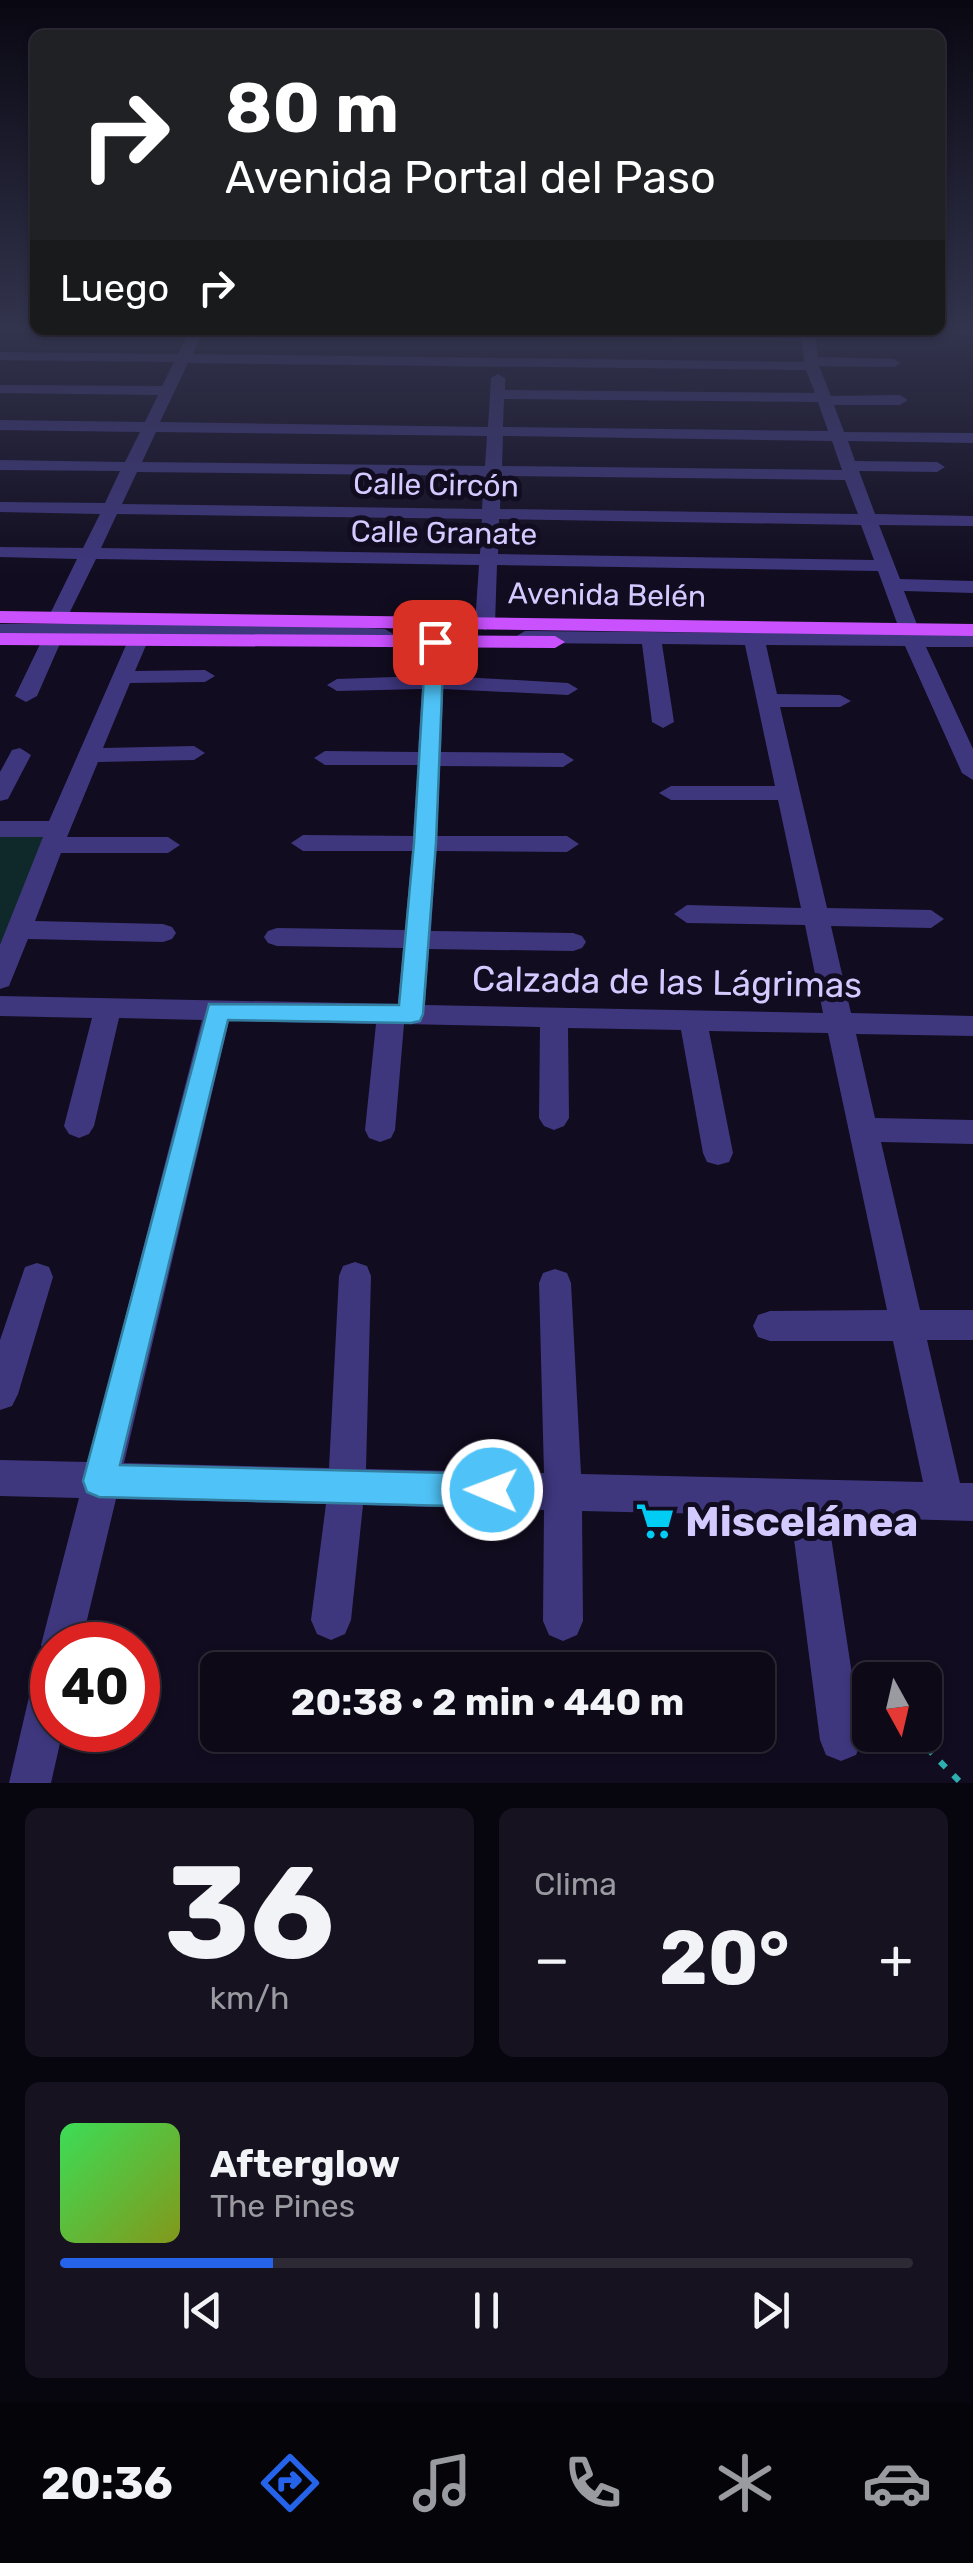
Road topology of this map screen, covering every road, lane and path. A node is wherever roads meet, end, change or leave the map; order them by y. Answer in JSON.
{"nodes":[{"id":1,"x":162,"y":409,"type":"edge"},
{"id":2,"x":496,"y":409,"type":"edge"},
{"id":3,"x":830,"y":409,"type":"edge"},
{"id":4,"x":0,"y":424,"type":"edge"},
{"id":5,"x":154,"y":426,"type":"junction"},
{"id":6,"x":494,"y":432,"type":"junction"},
{"id":7,"x":840,"y":436,"type":"junction"},
{"id":8,"x":973,"y":438,"type":"edge"},
{"id":9,"x":0,"y":466,"type":"edge"},
{"id":10,"x":132,"y":466,"type":"junction"},
{"id":11,"x":936,"y":467,"type":"dead end"},
{"id":12,"x":491,"y":470,"type":"junction"},
{"id":13,"x":852,"y":471,"type":"junction"},
{"id":14,"x":0,"y":507,"type":"edge"},
{"id":15,"x":110,"y":508,"type":"junction"},
{"id":16,"x":490,"y":513,"type":"junction"},
{"id":17,"x":870,"y":520,"type":"junction"},
{"id":18,"x":973,"y":522,"type":"edge"},
{"id":19,"x":0,"y":552,"type":"edge"},
{"id":20,"x":89,"y":553,"type":"junction"},
{"id":21,"x":488,"y":562,"type":"junction"},
{"id":22,"x":891,"y":575,"type":"junction"},
{"id":23,"x":973,"y":587,"type":"edge"},
{"id":24,"x":0,"y":617,"type":"edge"},
{"id":25,"x":58,"y":618,"type":"junction"},
{"id":26,"x":485,"y":624,"type":"junction"},
{"id":27,"x":0,"y":628,"type":"edge"},
{"id":28,"x":142,"y":628,"type":"junction"},
{"id":29,"x":913,"y":638,"type":"junction"},
{"id":30,"x":973,"y":638,"type":"edge"},
{"id":31,"x":0,"y":639,"type":"edge"},
{"id":32,"x":52,"y":639,"type":"junction"},
{"id":33,"x":435,"y":642,"type":"junction"},
{"id":34,"x":652,"y":642,"type":"junction"},
{"id":35,"x":754,"y":643,"type":"junction"},
{"id":36,"x":205,"y":676,"type":"dead end"},
{"id":37,"x":122,"y":678,"type":"junction"},
{"id":38,"x":434,"y":682,"type":"junction"},
{"id":39,"x":338,"y":685,"type":"dead end"},
{"id":40,"x":568,"y":689,"type":"dead end"},
{"id":41,"x":26,"y":696,"type":"dead end"},
{"id":42,"x":767,"y":700,"type":"junction"},
{"id":43,"x":840,"y":700,"type":"dead end"},
{"id":44,"x":663,"y":722,"type":"dead end"},
{"id":45,"x":194,"y":753,"type":"dead end"},
{"id":46,"x":20,"y":755,"type":"dead end"},
{"id":47,"x":89,"y":755,"type":"junction"},
{"id":48,"x":325,"y":758,"type":"dead end"},
{"id":49,"x":427,"y":759,"type":"junction"},
{"id":50,"x":563,"y":760,"type":"dead end"},
{"id":51,"x":973,"y":773,"type":"edge"},
{"id":52,"x":671,"y":793,"type":"dead end"},
{"id":53,"x":788,"y":793,"type":"junction"},
{"id":54,"x":0,"y":794,"type":"edge"},
{"id":55,"x":0,"y":829,"type":"edge"},
{"id":56,"x":54,"y":837,"type":"junction"},
{"id":57,"x":303,"y":842,"type":"dead end"},
{"id":58,"x":425,"y":843,"type":"junction"},
{"id":59,"x":567,"y":844,"type":"dead end"},
{"id":60,"x":168,"y":845,"type":"dead end"},
{"id":61,"x":687,"y":914,"type":"dead end"},
{"id":62,"x":816,"y":916,"type":"junction"},
{"id":63,"x":931,"y":919,"type":"dead end"},
{"id":64,"x":19,"y":930,"type":"junction"},
{"id":65,"x":163,"y":933,"type":"dead end"},
{"id":66,"x":277,"y":937,"type":"dead end"},
{"id":67,"x":417,"y":941,"type":"junction"},
{"id":68,"x":572,"y":942,"type":"dead end"},
{"id":69,"x":0,"y":979,"type":"edge"},
{"id":70,"x":0,"y":1006,"type":"edge"},
{"id":71,"x":108,"y":1008,"type":"junction"},
{"id":72,"x":218,"y":1010,"type":"junction"},
{"id":73,"x":401,"y":1014,"type":"junction"},
{"id":74,"x":554,"y":1018,"type":"junction"},
{"id":75,"x":693,"y":1020,"type":"junction"},
{"id":76,"x":840,"y":1024,"type":"junction"},
{"id":77,"x":973,"y":1026,"type":"edge"},
{"id":78,"x":554,"y":1118,"type":"dead end"},
{"id":79,"x":80,"y":1126,"type":"dead end"},
{"id":80,"x":380,"y":1130,"type":"dead end"},
{"id":81,"x":864,"y":1130,"type":"junction"},
{"id":82,"x":973,"y":1132,"type":"edge"},
{"id":83,"x":718,"y":1153,"type":"dead end"},
{"id":84,"x":355,"y":1276,"type":"dead end"},
{"id":85,"x":37,"y":1277,"type":"dead end"},
{"id":86,"x":555,"y":1282,"type":"dead end"},
{"id":87,"x":973,"y":1325,"type":"edge"},
{"id":88,"x":770,"y":1326,"type":"dead end"},
{"id":89,"x":907,"y":1326,"type":"junction"},
{"id":90,"x":0,"y":1394,"type":"edge"},
{"id":91,"x":0,"y":1478,"type":"edge"},
{"id":92,"x":99,"y":1481,"type":"junction"},
{"id":93,"x":347,"y":1486,"type":"junction"},
{"id":94,"x":564,"y":1492,"type":"junction"},
{"id":95,"x":807,"y":1498,"type":"junction"},
{"id":96,"x":960,"y":1502,"type":"edge"},
{"id":97,"x":331,"y":1620,"type":"dead end"},
{"id":98,"x":563,"y":1621,"type":"dead end"},
{"id":99,"x":67,"y":1622,"type":"edge"},
{"id":100,"x":842,"y":1740,"type":"joint"},
{"id":101,"x":37,"y":1752,"type":"edge"},
{"id":102,"x":30,"y":1783,"type":"edge"},
{"id":103,"x":961,"y":1783,"type":"edge"}],
"edges":[{"from":1,"to":5,"type":"street"},
{"from":2,"to":6,"type":"street"},
{"from":3,"to":7,"type":"street"},
{"from":4,"to":5,"type":"street"},
{"from":5,"to":6,"type":"street"},
{"from":5,"to":10,"type":"street"},
{"from":6,"to":7,"type":"street"},
{"from":6,"to":12,"type":"street"},
{"from":7,"to":8,"type":"street"},
{"from":7,"to":13,"type":"street"},
{"from":9,"to":10,"type":"street"},
{"from":10,"to":12,"type":"street"},
{"from":10,"to":15,"type":"street"},
{"from":11,"to":13,"type":"street"},
{"from":12,"to":13,"type":"street"},
{"from":12,"to":16,"type":"street"},
{"from":13,"to":17,"type":"street"},
{"from":14,"to":15,"type":"street","name":"Calle Circón"},
{"from":15,"to":16,"type":"street","name":"Calle Circón"},
{"from":15,"to":20,"type":"street"},
{"from":16,"to":17,"type":"street","name":"Calle Circón"},
{"from":16,"to":21,"type":"street"},
{"from":17,"to":18,"type":"street","name":"Calle Circón"},
{"from":17,"to":22,"type":"street"},
{"from":19,"to":20,"type":"street","name":"Calle Granate"},
{"from":20,"to":21,"type":"street","name":"Calle Granate"},
{"from":20,"to":25,"type":"street"},
{"from":21,"to":22,"type":"street","name":"Calle Granate"},
{"from":21,"to":26,"type":"street"},
{"from":22,"to":23,"type":"street","name":"Calle Granate"},
{"from":22,"to":29,"type":"street"},
{"from":24,"to":25,"type":"main road","name":"Avenida Belén"},
{"from":25,"to":28,"type":"main road","name":"Avenida Belén"},
{"from":26,"to":28,"type":"main road","name":"Avenida Belén"},
{"from":26,"to":29,"type":"main road","name":"Avenida Belén"},
{"from":27,"to":28,"type":"street"},
{"from":28,"to":29,"type":"street"},
{"from":28,"to":32,"type":"main road","name":"Avenida Belén"},
{"from":28,"to":33,"type":"main road","name":"Avenida Belén"},
{"from":28,"to":37,"type":"street"},
{"from":29,"to":30,"type":"main road","name":"Avenida Belén"},
{"from":29,"to":35,"type":"main road","name":"Avenida Belén"},
{"from":29,"to":51,"type":"street"},
{"from":31,"to":32,"type":"main road","name":"Avenida Belén"},
{"from":32,"to":41,"type":"street"},
{"from":33,"to":34,"type":"main road","name":"Avenida Belén"},
{"from":33,"to":38,"type":"street"},
{"from":34,"to":35,"type":"main road","name":"Avenida Belén"},
{"from":34,"to":44,"type":"street"},
{"from":35,"to":42,"type":"street"},
{"from":36,"to":37,"type":"street"},
{"from":37,"to":47,"type":"street"},
{"from":38,"to":39,"type":"street"},
{"from":38,"to":40,"type":"street"},
{"from":38,"to":49,"type":"street"},
{"from":42,"to":43,"type":"street"},
{"from":42,"to":53,"type":"street"},
{"from":45,"to":47,"type":"street"},
{"from":46,"to":54,"type":"street"},
{"from":47,"to":56,"type":"street"},
{"from":48,"to":49,"type":"street"},
{"from":49,"to":50,"type":"street"},
{"from":49,"to":58,"type":"street"},
{"from":52,"to":53,"type":"street"},
{"from":53,"to":62,"type":"street"},
{"from":55,"to":56,"type":"street"},
{"from":56,"to":60,"type":"street"},
{"from":56,"to":64,"type":"street"},
{"from":57,"to":58,"type":"street"},
{"from":58,"to":59,"type":"street"},
{"from":58,"to":67,"type":"street"},
{"from":61,"to":62,"type":"street"},
{"from":62,"to":63,"type":"street"},
{"from":62,"to":76,"type":"street"},
{"from":64,"to":65,"type":"street"},
{"from":64,"to":69,"type":"street"},
{"from":66,"to":67,"type":"street"},
{"from":67,"to":68,"type":"street"},
{"from":67,"to":73,"type":"street"},
{"from":70,"to":71,"type":"street","name":"Calzada de las Lágrimas"},
{"from":71,"to":72,"type":"street","name":"Calzada de las Lágrimas"},
{"from":71,"to":79,"type":"street"},
{"from":72,"to":73,"type":"street","name":"Calzada de las Lágrimas"},
{"from":72,"to":92,"type":"street"},
{"from":73,"to":74,"type":"street","name":"Calzada de las Lágrimas"},
{"from":73,"to":80,"type":"street"},
{"from":74,"to":75,"type":"street","name":"Calzada de las Lágrimas"},
{"from":74,"to":78,"type":"street"},
{"from":75,"to":76,"type":"street","name":"Calzada de las Lágrimas"},
{"from":75,"to":83,"type":"street"},
{"from":76,"to":77,"type":"street","name":"Calzada de las Lágrimas"},
{"from":76,"to":81,"type":"street"},
{"from":81,"to":82,"type":"street"},
{"from":81,"to":89,"type":"street"},
{"from":84,"to":93,"type":"street"},
{"from":85,"to":90,"type":"street"},
{"from":86,"to":94,"type":"street"},
{"from":87,"to":89,"type":"street"},
{"from":88,"to":89,"type":"street"},
{"from":89,"to":96,"type":"street"},
{"from":91,"to":92,"type":"street"},
{"from":92,"to":93,"type":"street"},
{"from":92,"to":99,"type":"street"},
{"from":93,"to":94,"type":"street"},
{"from":93,"to":97,"type":"street"},
{"from":94,"to":95,"type":"street"},
{"from":94,"to":98,"type":"street"},
{"from":95,"to":96,"type":"street"},
{"from":95,"to":100,"type":"street"},
{"from":100,"to":103,"type":"path"},
{"from":101,"to":102,"type":"street"}]}
